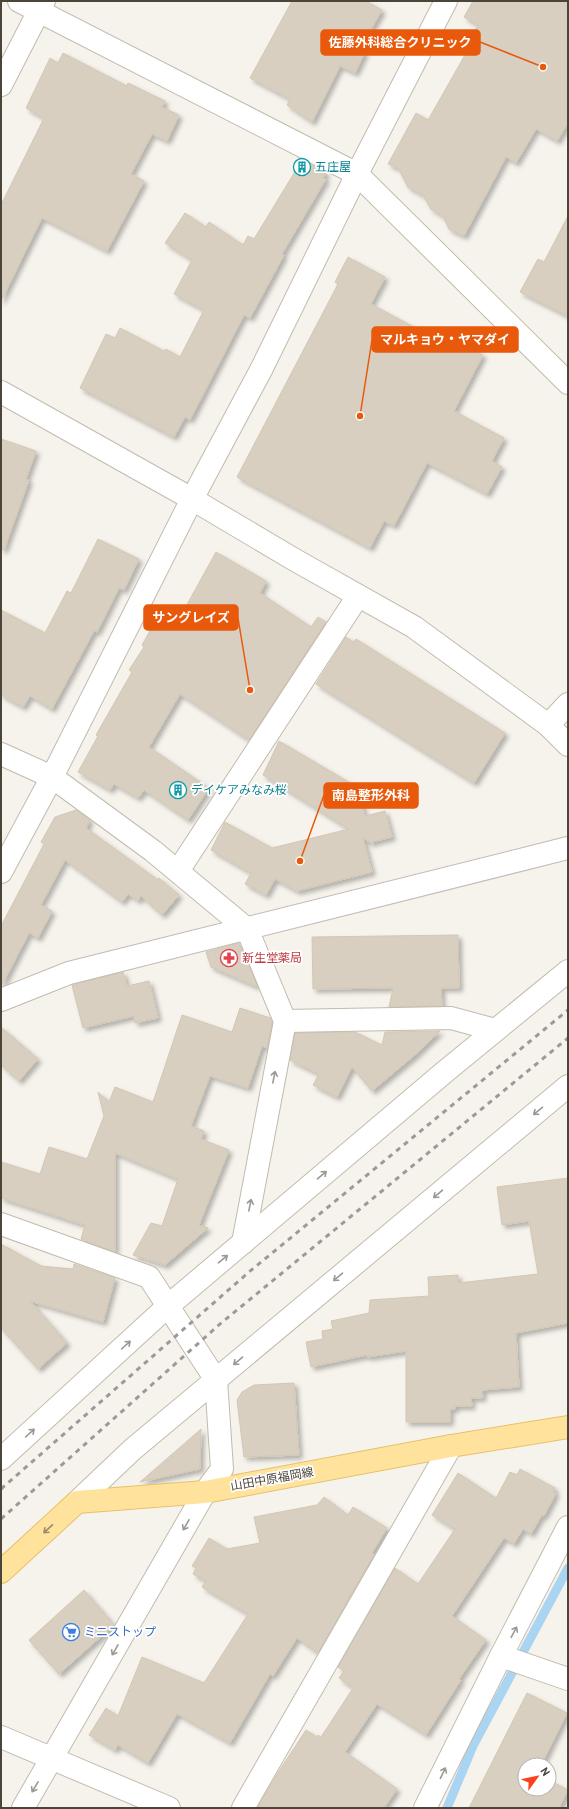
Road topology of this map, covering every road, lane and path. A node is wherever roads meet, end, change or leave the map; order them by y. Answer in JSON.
{"nodes":[{"id":1,"x":19,"y":1,"type":"edge"},
{"id":2,"x":446,"y":1,"type":"edge"},
{"id":3,"x":42,"y":6,"type":"edge"},
{"id":4,"x":1,"y":85,"type":"edge"},
{"id":5,"x":357,"y":174,"type":"junction"},
{"id":6,"x":568,"y":383,"type":"edge"},
{"id":7,"x":1,"y":392,"type":"edge"},
{"id":8,"x":192,"y":499,"type":"junction"},
{"id":9,"x":358,"y":596,"type":"junction"},
{"id":10,"x":568,"y":704,"type":"edge"},
{"id":11,"x":548,"y":725,"type":"junction"},
{"id":12,"x":568,"y":745,"type":"edge"},
{"id":13,"x":1,"y":754,"type":"edge"},
{"id":14,"x":52,"y":777,"type":"junction"},
{"id":15,"x":568,"y":848,"type":"edge"},
{"id":16,"x":178,"y":871,"type":"junction"},
{"id":17,"x":1,"y":872,"type":"edge"},
{"id":18,"x":247,"y":929,"type":"junction"},
{"id":19,"x":568,"y":971,"type":"edge"},
{"id":20,"x":1,"y":1000,"type":"edge"},
{"id":21,"x":285,"y":1021,"type":"junction"},
{"id":22,"x":495,"y":1030,"type":"junction"},
{"id":23,"x":568,"y":1086,"type":"edge"},
{"id":24,"x":1,"y":1224,"type":"edge"},
{"id":25,"x":243,"y":1243,"type":"junction"},
{"id":26,"x":168,"y":1306,"type":"junction"},
{"id":27,"x":216,"y":1380,"type":"junction"},
{"id":28,"x":568,"y":1427,"type":"edge"},
{"id":29,"x":451,"y":1446,"type":"junction"},
{"id":30,"x":1,"y":1459,"type":"edge"},
{"id":31,"x":205,"y":1492,"type":"junction"},
{"id":32,"x":77,"y":1502,"type":"junction"},
{"id":33,"x":568,"y":1527,"type":"edge"},
{"id":34,"x":1,"y":1572,"type":"edge"},
{"id":35,"x":501,"y":1656,"type":"junction"},
{"id":36,"x":568,"y":1679,"type":"edge"},
{"id":37,"x":1,"y":1737,"type":"edge"},
{"id":38,"x":52,"y":1759,"type":"junction"},
{"id":39,"x":23,"y":1808,"type":"edge"},
{"id":40,"x":169,"y":1808,"type":"edge"},
{"id":41,"x":243,"y":1808,"type":"edge"},
{"id":42,"x":426,"y":1808,"type":"edge"}],
"edges":[{"from":1,"to":3,"type":"street"},
{"from":2,"to":5,"type":"street"},
{"from":3,"to":4,"type":"street"},
{"from":3,"to":5,"type":"street"},
{"from":5,"to":6,"type":"street"},
{"from":5,"to":8,"type":"street"},
{"from":7,"to":8,"type":"street"},
{"from":8,"to":9,"type":"street"},
{"from":8,"to":14,"type":"street"},
{"from":9,"to":11,"type":"street"},
{"from":9,"to":16,"type":"street"},
{"from":10,"to":11,"type":"street"},
{"from":11,"to":12,"type":"street"},
{"from":13,"to":14,"type":"street"},
{"from":14,"to":16,"type":"street"},
{"from":14,"to":17,"type":"street"},
{"from":15,"to":18,"type":"street"},
{"from":16,"to":18,"type":"street"},
{"from":18,"to":20,"type":"street"},
{"from":18,"to":21,"type":"street"},
{"from":19,"to":22,"type":"street"},
{"from":21,"to":22,"type":"street"},
{"from":25,"to":21,"type":"street","one_way":true},
{"from":25,"to":22,"type":"street","one_way":true},
{"from":23,"to":27,"type":"street","one_way":true},
{"from":24,"to":26,"type":"street"},
{"from":26,"to":25,"type":"street","one_way":true},
{"from":26,"to":27,"type":"street"},
{"from":30,"to":26,"type":"street","one_way":true},
{"from":27,"to":31,"type":"street"},
{"from":27,"to":32,"type":"street"},
{"from":28,"to":29,"type":"main road","name":"山田中原福岡線"},
{"from":29,"to":31,"type":"main road","name":"山田中原福岡線"},
{"from":29,"to":41,"type":"street"},
{"from":31,"to":32,"type":"main road","name":"山田中原福岡線"},
{"from":31,"to":38,"type":"street","one_way":true},
{"from":32,"to":34,"type":"main road","one_way":true},
{"from":35,"to":33,"type":"street","one_way":true},
{"from":35,"to":36,"type":"street"},
{"from":42,"to":35,"type":"street","one_way":true},
{"from":37,"to":38,"type":"street"},
{"from":38,"to":39,"type":"street","one_way":true},
{"from":38,"to":40,"type":"street"}]}
